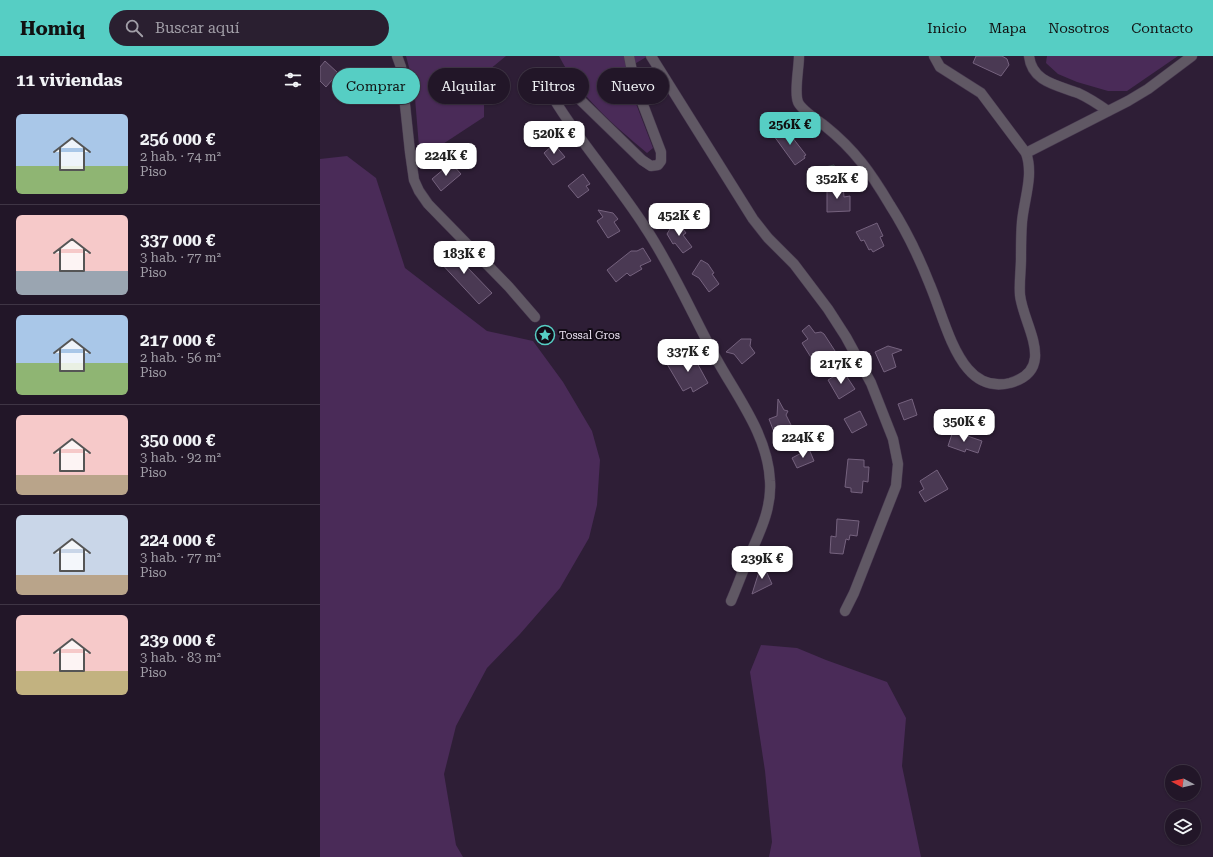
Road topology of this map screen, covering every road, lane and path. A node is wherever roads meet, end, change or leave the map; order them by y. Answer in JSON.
{"nodes":[{"id":1,"x":397,"y":56,"type":"edge"},
{"id":2,"x":629,"y":56,"type":"edge"},
{"id":3,"x":651,"y":56,"type":"edge"},
{"id":4,"x":799,"y":56,"type":"edge"},
{"id":5,"x":934,"y":56,"type":"edge"},
{"id":6,"x":1029,"y":56,"type":"edge"},
{"id":7,"x":1192,"y":56,"type":"edge"},
{"id":8,"x":1108,"y":111,"type":"junction"},
{"id":9,"x":1026,"y":153,"type":"junction"},
{"id":10,"x":535,"y":317,"type":"dead end"},
{"id":11,"x":731,"y":601,"type":"dead end"},
{"id":12,"x":845,"y":611,"type":"dead end"}],
"edges":[{"from":1,"to":10,"type":"street"},
{"from":2,"to":11,"type":"street"},
{"from":3,"to":12,"type":"street"},
{"from":4,"to":9,"type":"street"},
{"from":5,"to":9,"type":"street"},
{"from":6,"to":8,"type":"street"},
{"from":7,"to":8,"type":"street"},
{"from":8,"to":9,"type":"street"}]}
